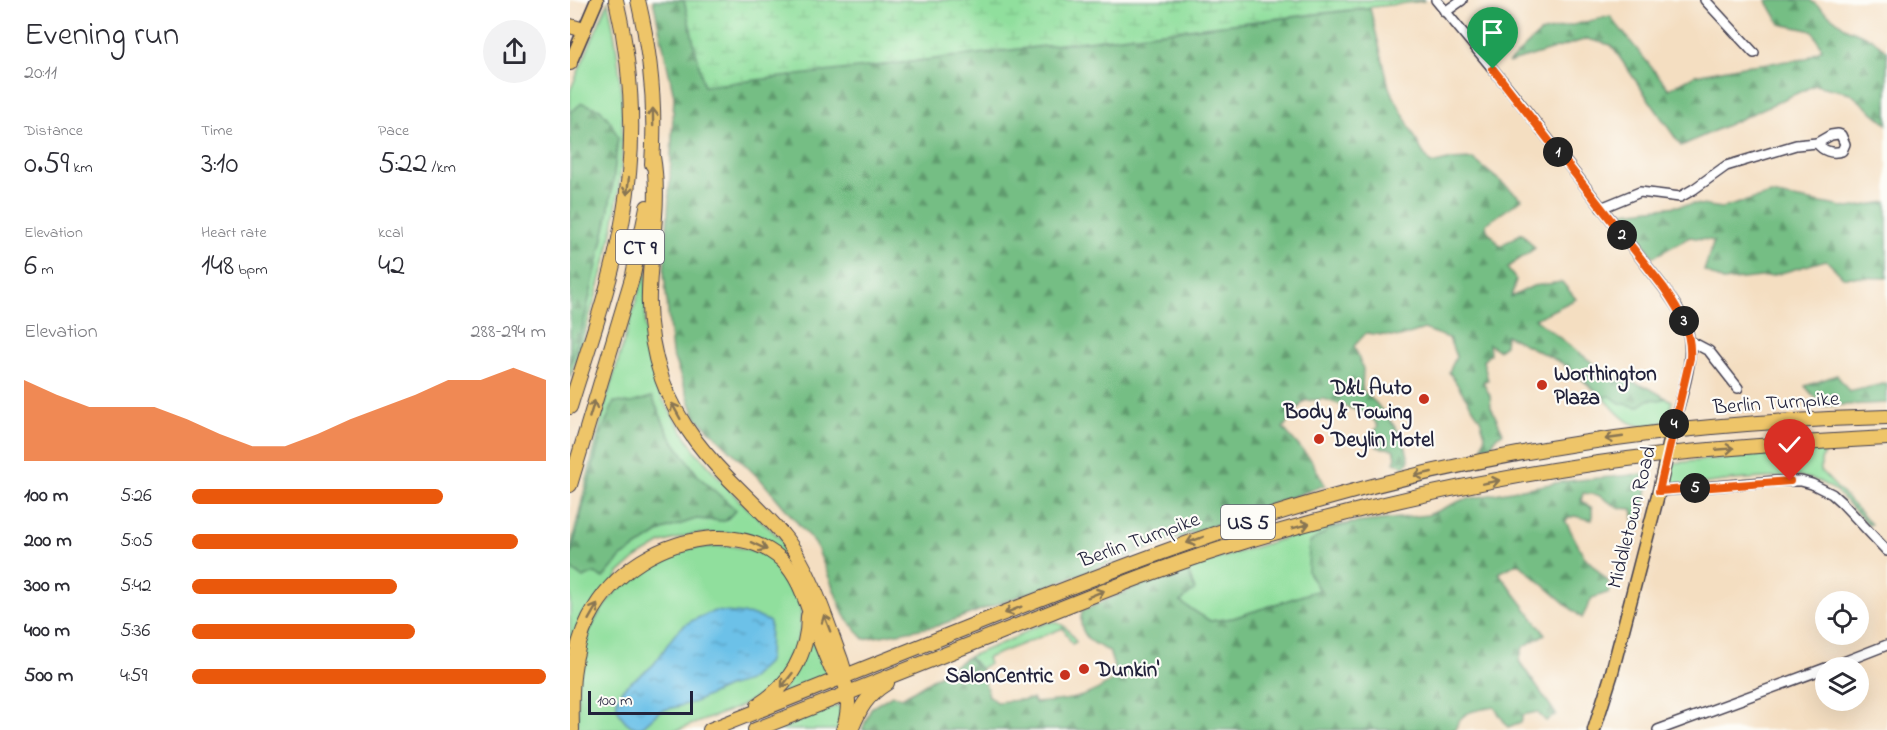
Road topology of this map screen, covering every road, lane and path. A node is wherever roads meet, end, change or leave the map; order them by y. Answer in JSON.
{"nodes":[{"id":1,"x":597,"y":0,"type":"edge"},
{"id":2,"x":638,"y":0,"type":"edge"},
{"id":3,"x":1436,"y":0,"type":"edge"},
{"id":4,"x":1462,"y":0,"type":"edge"},
{"id":5,"x":1705,"y":0,"type":"edge"},
{"id":6,"x":616,"y":1,"type":"edge"},
{"id":7,"x":1445,"y":12,"type":"junction"},
{"id":8,"x":570,"y":26,"type":"edge"},
{"id":9,"x":584,"y":30,"type":"junction"},
{"id":10,"x":1754,"y":53,"type":"dead end"},
{"id":11,"x":570,"y":63,"type":"edge"},
{"id":12,"x":1817,"y":143,"type":"dead end"},
{"id":13,"x":653,"y":157,"type":"junction"},
{"id":14,"x":1601,"y":208,"type":"junction"},
{"id":15,"x":1690,"y":341,"type":"junction"},
{"id":16,"x":1738,"y":388,"type":"dead end"},
{"id":17,"x":570,"y":407,"type":"edge"},
{"id":18,"x":1887,"y":417,"type":"edge"},
{"id":19,"x":1672,"y":430,"type":"junction"},
{"id":20,"x":1887,"y":438,"type":"edge"},
{"id":21,"x":1666,"y":454,"type":"junction"},
{"id":22,"x":570,"y":485,"type":"edge"},
{"id":23,"x":1659,"y":491,"type":"junction"},
{"id":24,"x":1887,"y":551,"type":"edge"},
{"id":25,"x":807,"y":605,"type":"junction"},
{"id":26,"x":1887,"y":645,"type":"edge"},
{"id":27,"x":1856,"y":657,"type":"edge"},
{"id":28,"x":904,"y":671,"type":"junction"},
{"id":29,"x":1815,"y":672,"type":"edge"},
{"id":30,"x":842,"y":678,"type":"junction"},
{"id":31,"x":847,"y":694,"type":"junction"},
{"id":32,"x":732,"y":721,"type":"junction"},
{"id":33,"x":572,"y":730,"type":"edge"},
{"id":34,"x":710,"y":730,"type":"edge"},
{"id":35,"x":755,"y":730,"type":"edge"},
{"id":36,"x":843,"y":730,"type":"edge"},
{"id":37,"x":851,"y":730,"type":"edge"},
{"id":38,"x":1594,"y":730,"type":"edge"},
{"id":39,"x":1658,"y":730,"type":"edge"}],
"edges":[{"from":1,"to":9,"type":"main road"},
{"from":13,"to":2,"type":"highway","number":"CT 9","one_way":true},
{"from":3,"to":7,"type":"street","name":"Middletown Road"},
{"from":4,"to":7,"type":"street"},
{"from":5,"to":10,"type":"street"},
{"from":6,"to":17,"type":"highway","number":"CT 9","one_way":true},
{"from":7,"to":14,"type":"street","name":"Middletown Road"},
{"from":8,"to":9,"type":"highway"},
{"from":9,"to":11,"type":"main road"},
{"from":12,"to":14,"type":"street"},
{"from":22,"to":13,"type":"highway","number":"CT 9","one_way":true},
{"from":30,"to":13,"type":"highway","one_way":true},
{"from":14,"to":15,"type":"street","name":"Middletown Road"},
{"from":15,"to":16,"type":"street"},
{"from":15,"to":19,"type":"street","name":"Middletown Road"},
{"from":18,"to":19,"type":"highway","name":"Berlin Turnpike","number":"US 5"},
{"from":19,"to":21,"type":"main road","name":"Middletown Road"},
{"from":19,"to":30,"type":"highway","name":"Berlin Turnpike","number":"US 5","one_way":true},
{"from":21,"to":20,"type":"highway","name":"Berlin Turnpike","number":"US 5","one_way":true},
{"from":21,"to":23,"type":"main road","name":"Middletown Road"},
{"from":28,"to":21,"type":"highway","name":"Berlin Turnpike","number":"US 5","one_way":true},
{"from":23,"to":24,"type":"street"},
{"from":23,"to":38,"type":"main road","name":"Middletown Road"},
{"from":25,"to":30,"type":"highway"},
{"from":25,"to":32,"type":"highway","one_way":true},
{"from":33,"to":25,"type":"highway","one_way":true},
{"from":26,"to":27,"type":"street"},
{"from":28,"to":31,"type":"highway","name":"Berlin Turnpike","number":"US 5"},
{"from":28,"to":37,"type":"highway"},
{"from":29,"to":39,"type":"street"},
{"from":30,"to":31,"type":"highway"},
{"from":30,"to":32,"type":"highway","name":"Berlin Turnpike","number":"US 5"},
{"from":31,"to":35,"type":"highway","name":"Berlin Turnpike","number":"US 5"},
{"from":31,"to":36,"type":"highway"},
{"from":32,"to":34,"type":"highway","name":"Berlin Turnpike","number":"US 5"}]}
